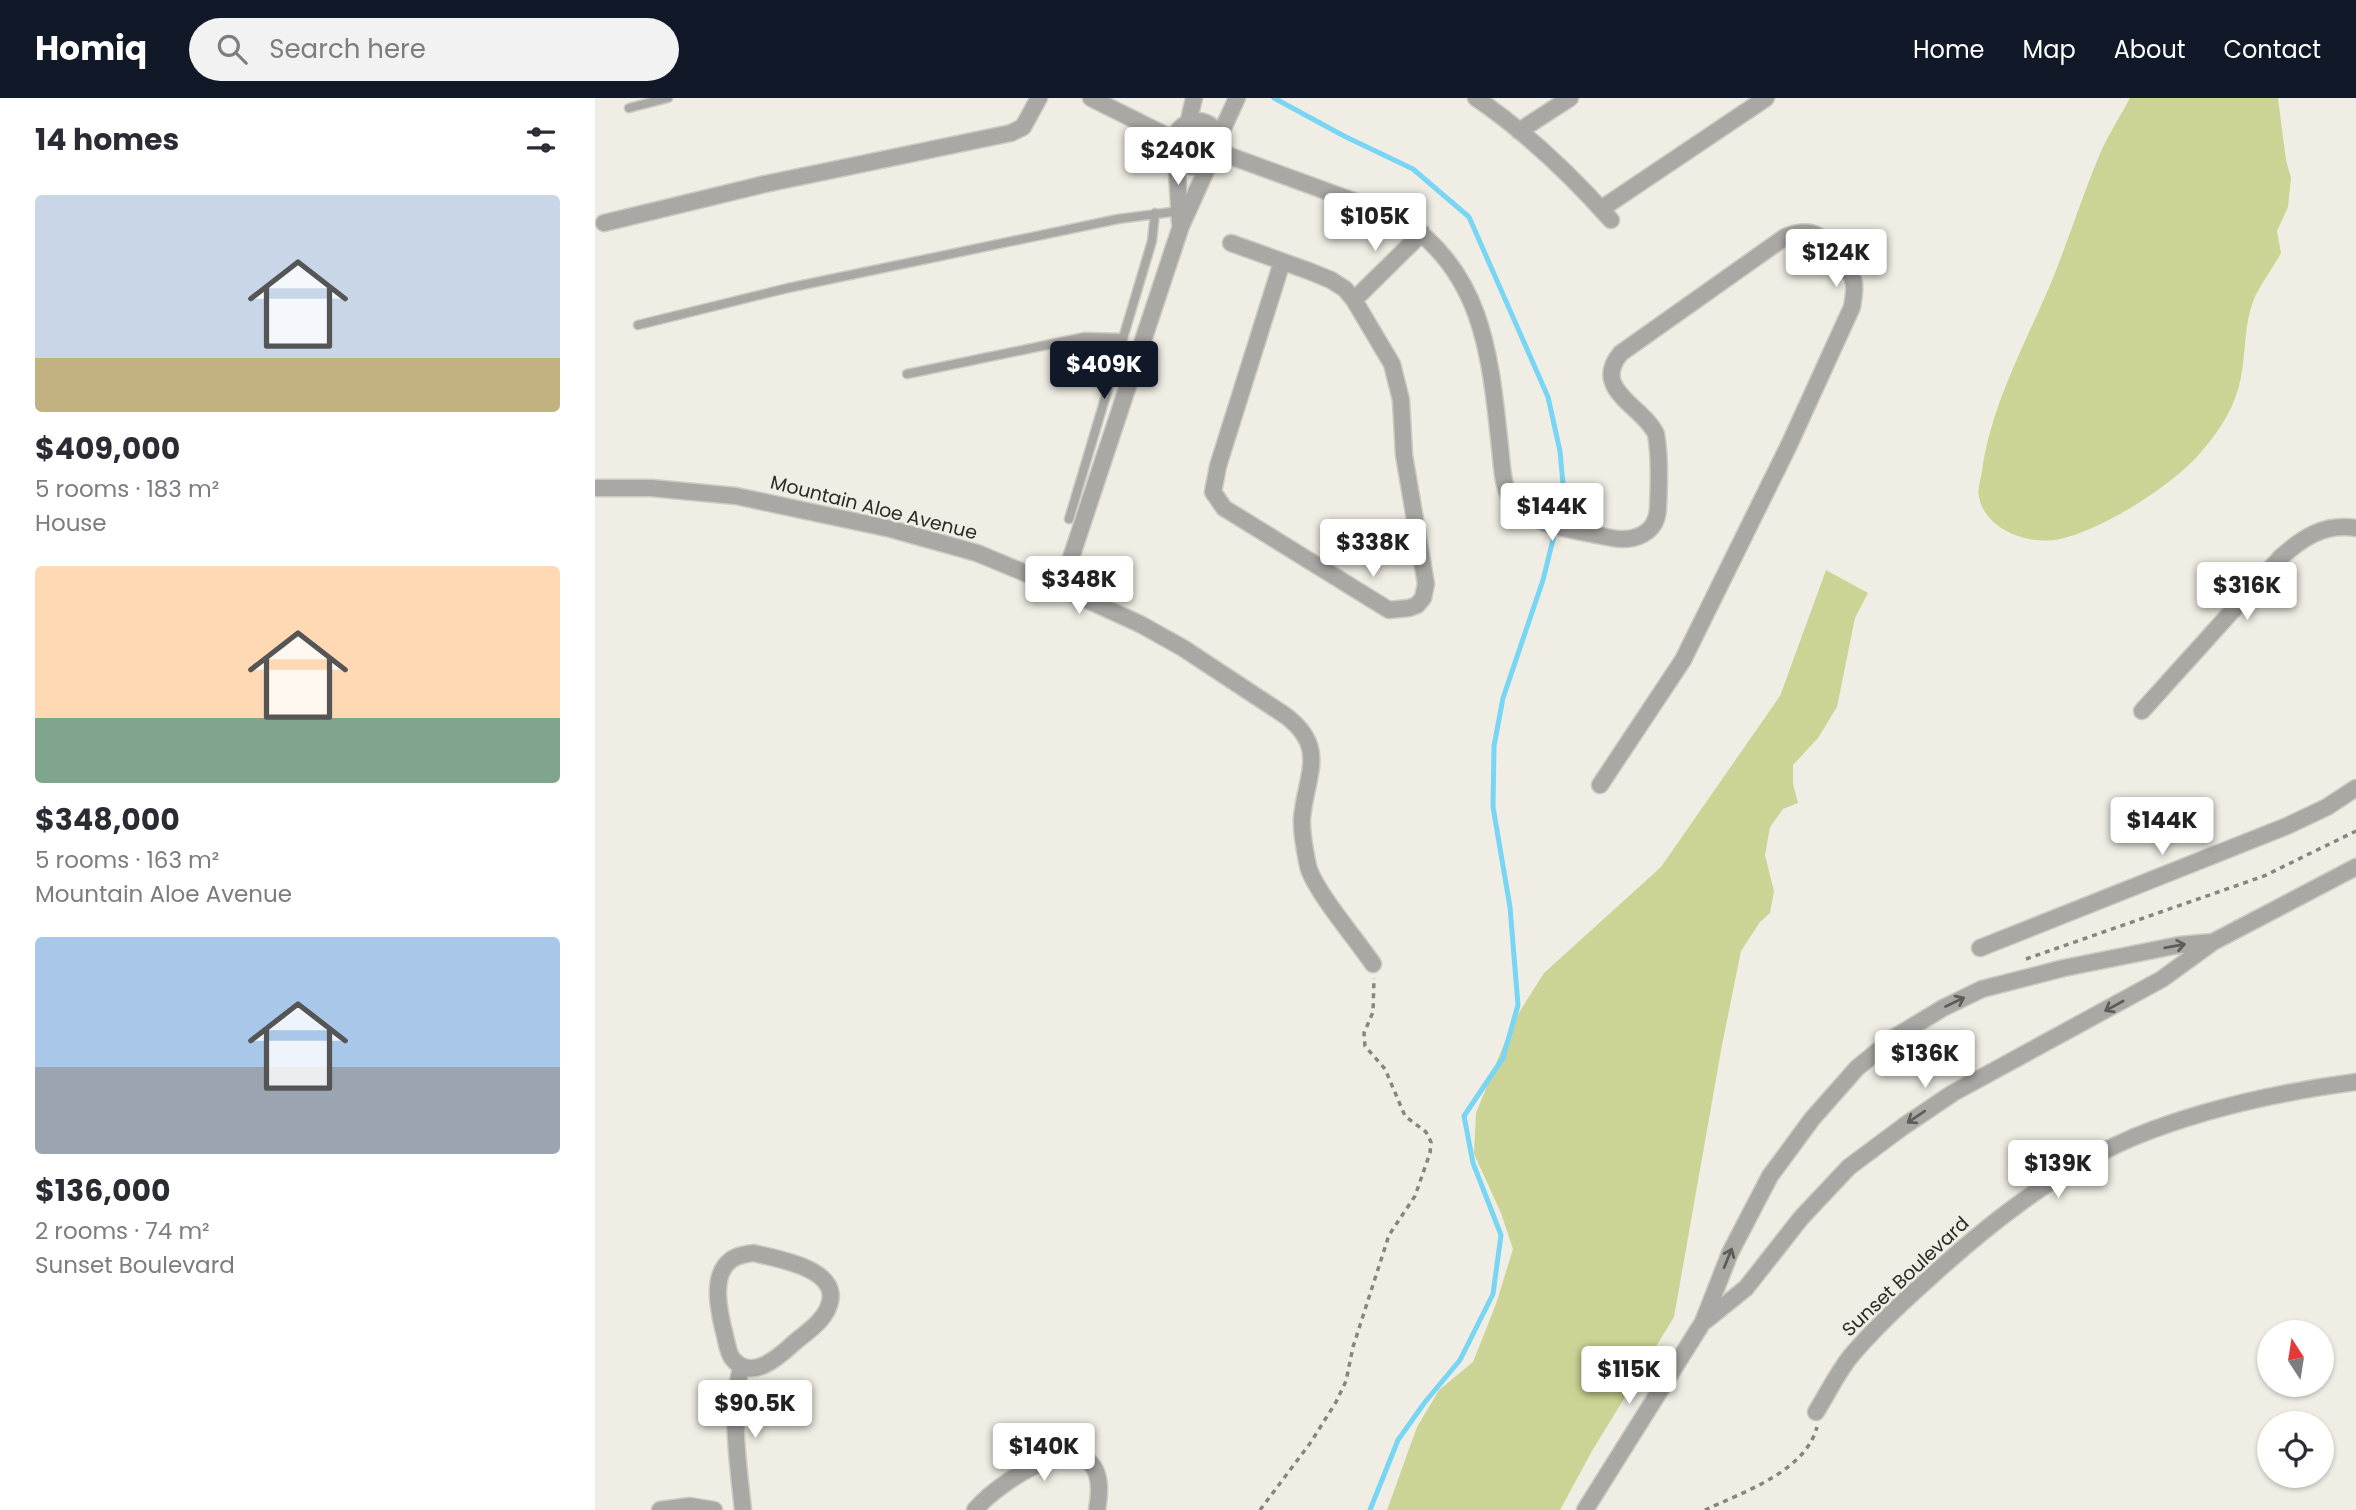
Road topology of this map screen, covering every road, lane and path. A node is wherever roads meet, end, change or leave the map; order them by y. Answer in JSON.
{"nodes":[{"id":1,"x":668,"y":98,"type":"edge"},
{"id":2,"x":1039,"y":98,"type":"edge"},
{"id":3,"x":1091,"y":98,"type":"edge"},
{"id":4,"x":1194,"y":98,"type":"edge"},
{"id":5,"x":1237,"y":98,"type":"edge"},
{"id":6,"x":1476,"y":98,"type":"edge"},
{"id":7,"x":1570,"y":98,"type":"edge"},
{"id":8,"x":1766,"y":98,"type":"edge"},
{"id":9,"x":629,"y":108,"type":"dead end"},
{"id":10,"x":1188,"y":124,"type":"junction"},
{"id":11,"x":1519,"y":131,"type":"junction"},
{"id":12,"x":1176,"y":147,"type":"junction"},
{"id":13,"x":1215,"y":151,"type":"junction"},
{"id":14,"x":1154,"y":214,"type":"junction"},
{"id":15,"x":1183,"y":215,"type":"junction"},
{"id":16,"x":604,"y":223,"type":"dead end"},
{"id":17,"x":1422,"y":233,"type":"junction"},
{"id":18,"x":1231,"y":243,"type":"dead end"},
{"id":19,"x":1282,"y":262,"type":"junction"},
{"id":20,"x":1354,"y":300,"type":"junction"},
{"id":21,"x":638,"y":325,"type":"dead end"},
{"id":22,"x":1123,"y":338,"type":"junction"},
{"id":23,"x":907,"y":374,"type":"dead end"},
{"id":24,"x":595,"y":488,"type":"edge"},
{"id":25,"x":1069,"y":519,"type":"dead end"},
{"id":26,"x":2356,"y":528,"type":"edge"},
{"id":27,"x":1061,"y":588,"type":"junction"},
{"id":28,"x":2142,"y":711,"type":"dead end"},
{"id":29,"x":1600,"y":785,"type":"dead end"},
{"id":30,"x":2356,"y":788,"type":"edge"},
{"id":31,"x":2356,"y":867,"type":"edge"},
{"id":32,"x":2213,"y":942,"type":"junction"},
{"id":33,"x":1980,"y":948,"type":"dead end"},
{"id":34,"x":1373,"y":964,"type":"joint"},
{"id":35,"x":2356,"y":1083,"type":"edge"},
{"id":36,"x":1703,"y":1322,"type":"junction"},
{"id":37,"x":741,"y":1367,"type":"junction"},
{"id":38,"x":1816,"y":1412,"type":"joint"},
{"id":39,"x":660,"y":1510,"type":"edge"},
{"id":40,"x":714,"y":1510,"type":"edge"},
{"id":41,"x":743,"y":1510,"type":"edge"},
{"id":42,"x":975,"y":1510,"type":"edge"},
{"id":43,"x":1097,"y":1510,"type":"edge"},
{"id":44,"x":1260,"y":1510,"type":"edge"},
{"id":45,"x":1585,"y":1510,"type":"edge"},
{"id":46,"x":1705,"y":1510,"type":"edge"}],
"edges":[{"from":1,"to":9,"type":"lane"},
{"from":2,"to":16,"type":"street"},
{"from":3,"to":12,"type":"street"},
{"from":4,"to":10,"type":"street"},
{"from":5,"to":13,"type":"street"},
{"from":6,"to":11,"type":"street"},
{"from":7,"to":11,"type":"street"},
{"from":8,"to":11,"type":"street"},
{"from":10,"to":12,"type":"street"},
{"from":10,"to":13,"type":"street"},
{"from":12,"to":13,"type":"street"},
{"from":12,"to":15,"type":"street"},
{"from":13,"to":15,"type":"street"},
{"from":13,"to":17,"type":"street"},
{"from":14,"to":15,"type":"lane"},
{"from":14,"to":21,"type":"lane"},
{"from":14,"to":22,"type":"lane"},
{"from":15,"to":27,"type":"street"},
{"from":17,"to":20,"type":"street"},
{"from":17,"to":29,"type":"street"},
{"from":18,"to":19,"type":"street"},
{"from":19,"to":20,"type":"street"},
{"from":19,"to":20,"type":"street"},
{"from":22,"to":23,"type":"lane"},
{"from":22,"to":25,"type":"lane"},
{"from":24,"to":27,"type":"street","name":"Mountain Aloe Avenue"},
{"from":26,"to":28,"type":"street"},
{"from":27,"to":34,"type":"street","name":"Mountain Aloe Avenue"},
{"from":30,"to":33,"type":"street"},
{"from":31,"to":32,"type":"street"},
{"from":32,"to":36,"type":"street","one_way":true},
{"from":36,"to":32,"type":"street","one_way":true},
{"from":34,"to":44,"type":"path"},
{"from":35,"to":38,"type":"street","name":"Sunset Boulevard"},
{"from":36,"to":45,"type":"street"},
{"from":37,"to":37,"type":"street"},
{"from":37,"to":41,"type":"street"},
{"from":38,"to":46,"type":"path"},
{"from":39,"to":40,"type":"street"},
{"from":42,"to":43,"type":"street"}]}
